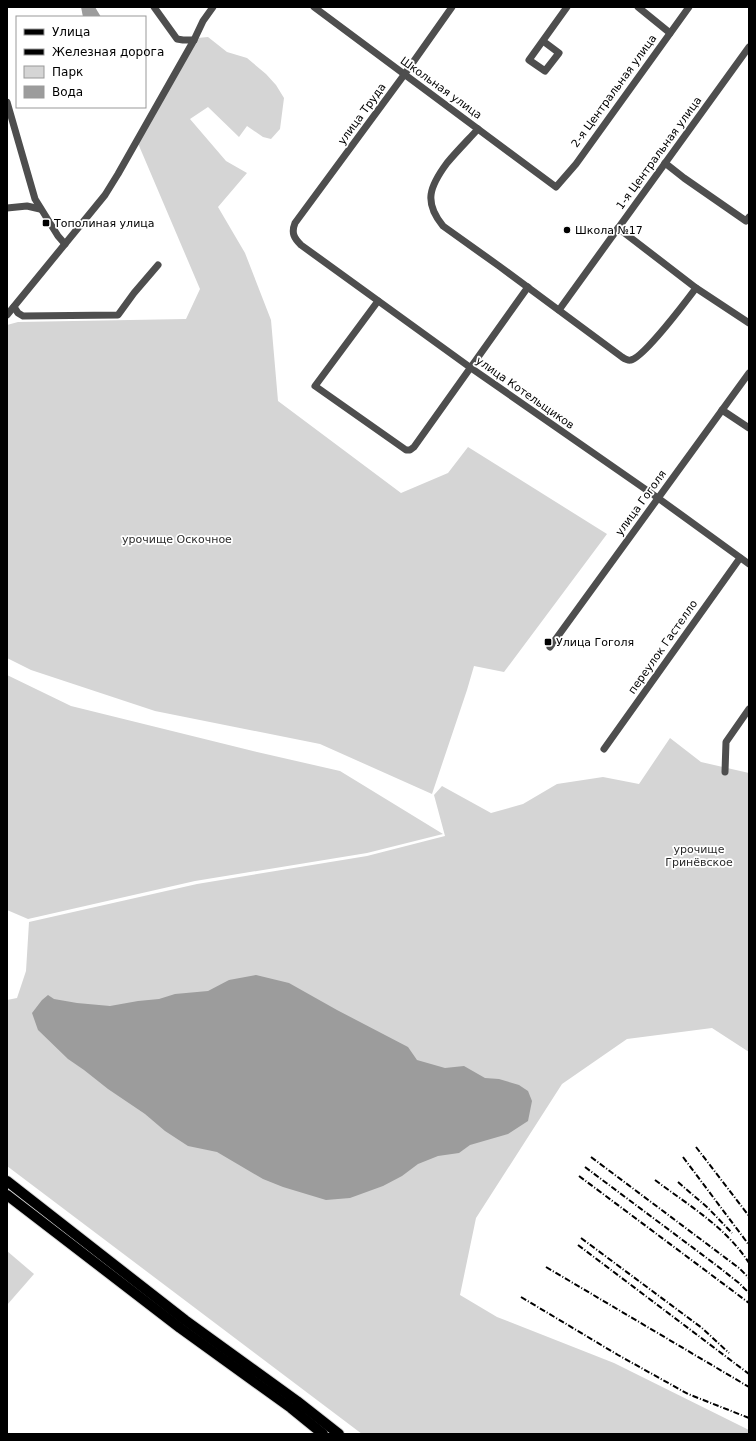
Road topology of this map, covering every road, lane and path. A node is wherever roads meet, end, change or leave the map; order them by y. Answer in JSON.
{"nodes":[{"id":1,"x":154,"y":7,"type":"edge"},
{"id":2,"x":213,"y":7,"type":"edge"},
{"id":3,"x":314,"y":7,"type":"edge"},
{"id":4,"x":452,"y":7,"type":"edge"},
{"id":5,"x":567,"y":7,"type":"edge"},
{"id":6,"x":638,"y":7,"type":"edge"},
{"id":7,"x":685,"y":8,"type":"edge"},
{"id":8,"x":670,"y":33,"type":"junction"},
{"id":9,"x":194,"y":40,"type":"junction"},
{"id":10,"x":542,"y":41,"type":"dead end"},
{"id":11,"x":749,"y":47,"type":"edge"},
{"id":12,"x":404,"y":75,"type":"junction"},
{"id":13,"x":7,"y":105,"type":"edge"},
{"id":14,"x":478,"y":129,"type":"junction"},
{"id":15,"x":665,"y":163,"type":"junction"},
{"id":16,"x":556,"y":187,"type":"joint"},
{"id":17,"x":7,"y":208,"type":"edge"},
{"id":18,"x":40,"y":209,"type":"junction"},
{"id":19,"x":749,"y":217,"type":"edge"},
{"id":20,"x":618,"y":228,"type":"junction"},
{"id":21,"x":293,"y":234,"type":"joint"},
{"id":22,"x":66,"y":244,"type":"junction"},
{"id":23,"x":158,"y":265,"type":"dead end"},
{"id":24,"x":528,"y":287,"type":"junction"},
{"id":25,"x":696,"y":288,"type":"junction"},
{"id":26,"x":378,"y":301,"type":"junction"},
{"id":27,"x":14,"y":307,"type":"junction"},
{"id":28,"x":559,"y":310,"type":"junction"},
{"id":29,"x":7,"y":315,"type":"edge"},
{"id":30,"x":749,"y":323,"type":"edge"},
{"id":31,"x":471,"y":368,"type":"junction"},
{"id":32,"x":749,"y":373,"type":"edge"},
{"id":33,"x":722,"y":410,"type":"junction"},
{"id":34,"x":749,"y":428,"type":"edge"},
{"id":35,"x":658,"y":498,"type":"junction"},
{"id":36,"x":740,"y":558,"type":"junction"},
{"id":37,"x":749,"y":564,"type":"edge"},
{"id":38,"x":550,"y":647,"type":"dead end"},
{"id":39,"x":749,"y":710,"type":"edge"},
{"id":40,"x":604,"y":749,"type":"dead end"},
{"id":41,"x":725,"y":772,"type":"dead end"},
{"id":42,"x":7,"y":1181,"type":"edge"},
{"id":43,"x":7,"y":1195,"type":"edge"},
{"id":44,"x":323,"y":1434,"type":"edge"},
{"id":45,"x":339,"y":1434,"type":"edge"}],
"edges":[{"from":1,"to":9,"type":"street"},
{"from":2,"to":9,"type":"street"},
{"from":3,"to":12,"type":"street","name":"Школьная улица"},
{"from":4,"to":12,"type":"street","name":"улица Труда"},
{"from":5,"to":10,"type":"street"},
{"from":6,"to":8,"type":"street"},
{"from":7,"to":8,"type":"street","name":"2-я Центральная улица"},
{"from":8,"to":16,"type":"street","name":"2-я Центральная улица"},
{"from":9,"to":22,"type":"street"},
{"from":11,"to":15,"type":"street","name":"1-я Центральная улица"},
{"from":12,"to":14,"type":"street","name":"Школьная улица"},
{"from":12,"to":21,"type":"street","name":"улица Труда"},
{"from":13,"to":18,"type":"street"},
{"from":14,"to":16,"type":"street","name":"Школьная улица"},
{"from":14,"to":24,"type":"street"},
{"from":15,"to":19,"type":"street"},
{"from":15,"to":20,"type":"street","name":"1-я Центральная улица"},
{"from":17,"to":18,"type":"street"},
{"from":18,"to":22,"type":"street"},
{"from":20,"to":25,"type":"street"},
{"from":20,"to":28,"type":"street","name":"1-я Центральная улица"},
{"from":21,"to":26,"type":"street","name":"улица Котельщиков"},
{"from":22,"to":27,"type":"street"},
{"from":23,"to":27,"type":"street"},
{"from":24,"to":28,"type":"street"},
{"from":24,"to":31,"type":"street"},
{"from":25,"to":28,"type":"street"},
{"from":25,"to":30,"type":"street"},
{"from":26,"to":31,"type":"street","name":"улица Котельщиков"},
{"from":26,"to":31,"type":"street"},
{"from":27,"to":29,"type":"street"},
{"from":31,"to":35,"type":"street","name":"улица Котельщиков"},
{"from":32,"to":33,"type":"street","name":"улица Гоголя"},
{"from":33,"to":34,"type":"street"},
{"from":33,"to":35,"type":"street","name":"улица Гоголя"},
{"from":35,"to":36,"type":"street","name":"улица Котельщиков"},
{"from":35,"to":38,"type":"street","name":"улица Гоголя"},
{"from":36,"to":37,"type":"street","name":"улица Котельщиков"},
{"from":36,"to":40,"type":"street","name":"переулок Гастелло"},
{"from":39,"to":41,"type":"street"},
{"from":42,"to":45,"type":"main road"},
{"from":43,"to":44,"type":"main road"}]}
